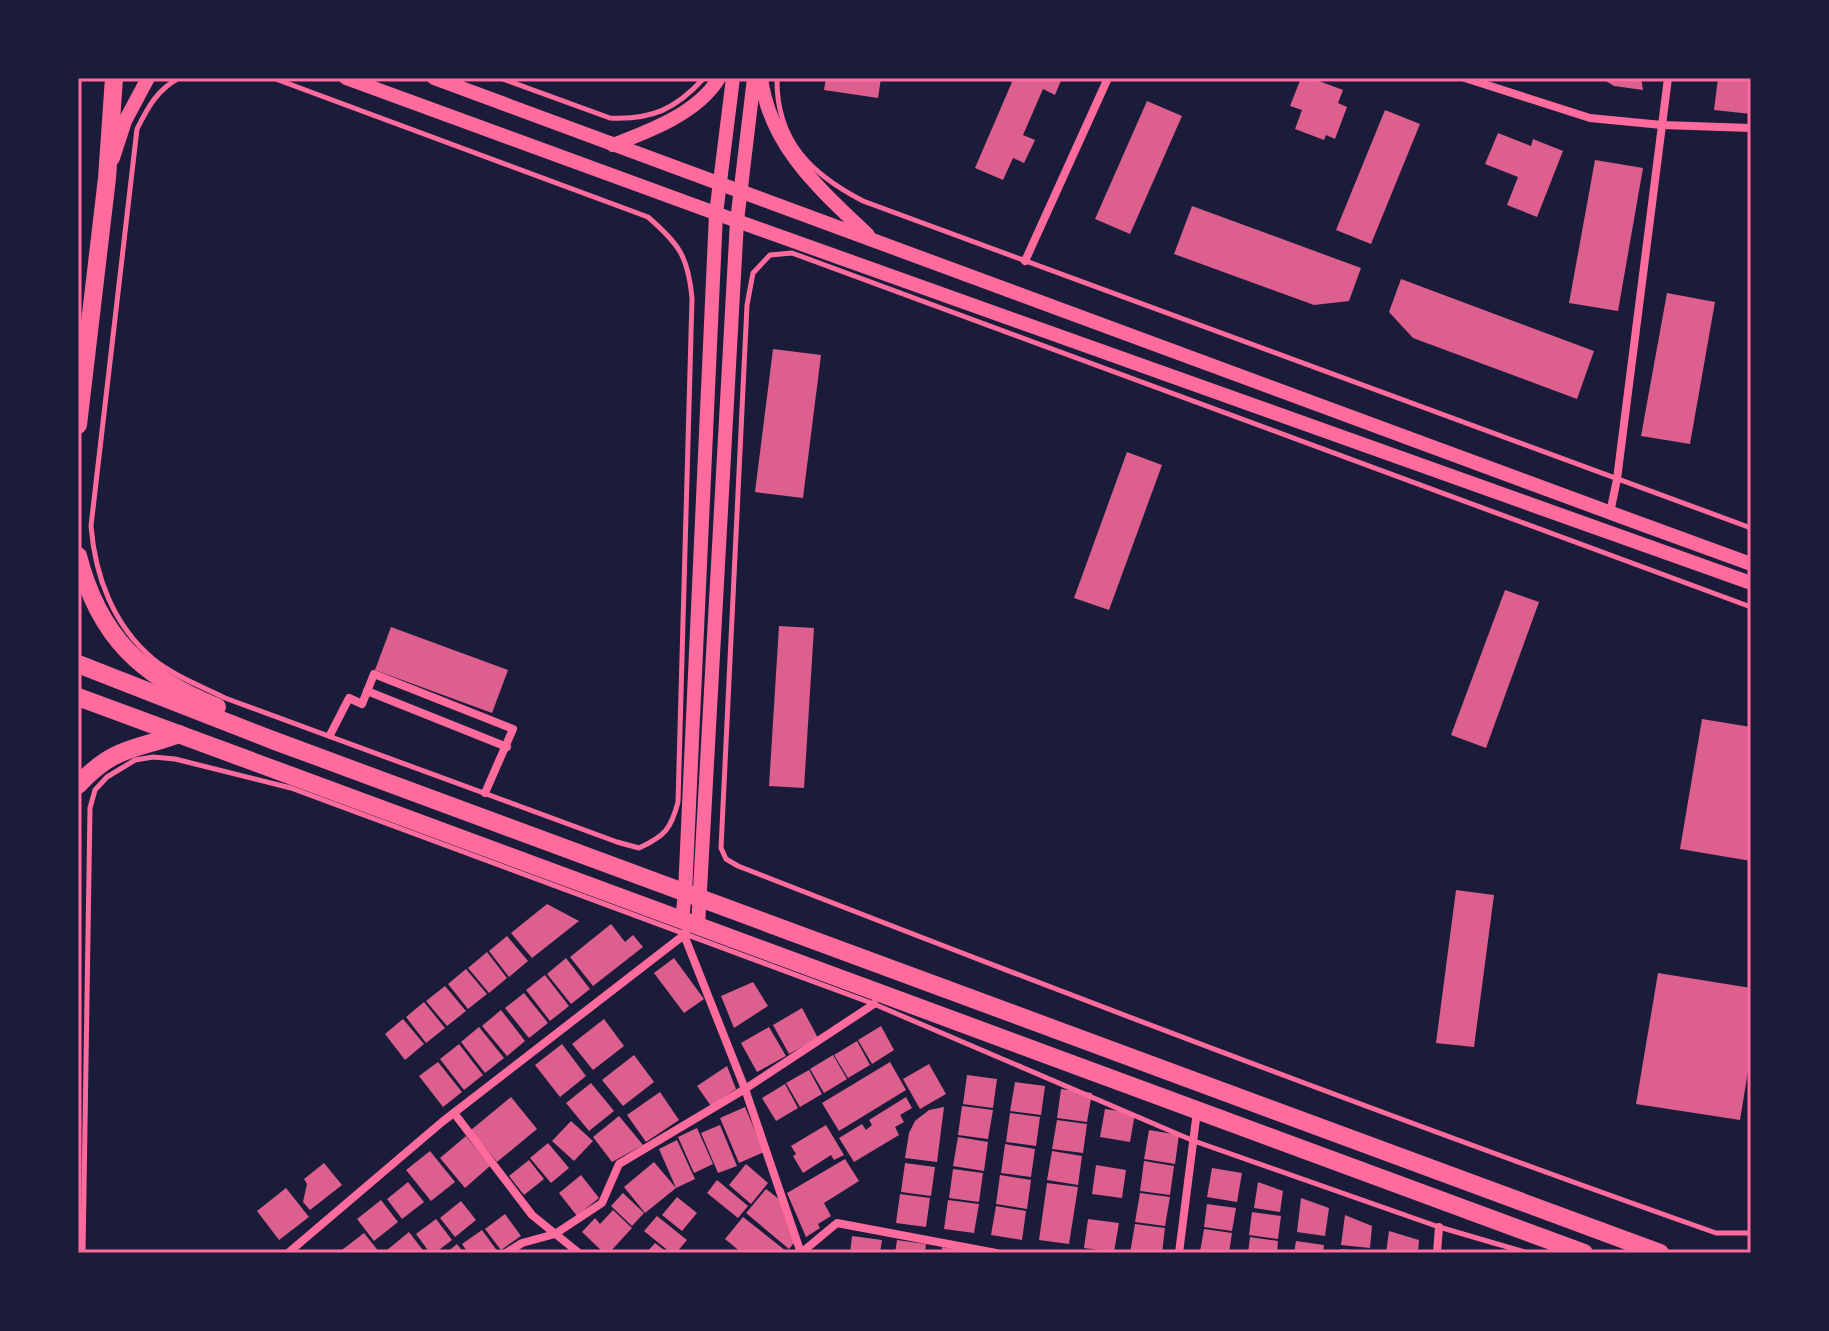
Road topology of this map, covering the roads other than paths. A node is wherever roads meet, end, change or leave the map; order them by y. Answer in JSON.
{"nodes":[{"id":1,"x":114,"y":78,"type":"edge"},
{"id":2,"x":148,"y":78,"type":"edge"},
{"id":3,"x":179,"y":78,"type":"edge"},
{"id":4,"x":273,"y":78,"type":"edge"},
{"id":5,"x":346,"y":78,"type":"edge"},
{"id":6,"x":434,"y":78,"type":"edge"},
{"id":7,"x":500,"y":78,"type":"edge"},
{"id":8,"x":704,"y":78,"type":"edge"},
{"id":9,"x":719,"y":78,"type":"edge"},
{"id":10,"x":733,"y":78,"type":"edge"},
{"id":11,"x":754,"y":78,"type":"edge"},
{"id":12,"x":761,"y":78,"type":"edge"},
{"id":13,"x":777,"y":78,"type":"edge"},
{"id":14,"x":1108,"y":78,"type":"edge"},
{"id":15,"x":1465,"y":78,"type":"edge"},
{"id":16,"x":1668,"y":78,"type":"edge"},
{"id":17,"x":1662,"y":125,"type":"junction"},
{"id":18,"x":1751,"y":128,"type":"edge"},
{"id":19,"x":613,"y":145,"type":"junction"},
{"id":20,"x":107,"y":178,"type":"junction"},
{"id":21,"x":718,"y":185,"type":"junction"},
{"id":22,"x":739,"y":192,"type":"junction"},
{"id":23,"x":716,"y":214,"type":"junction"},
{"id":24,"x":737,"y":221,"type":"junction"},
{"id":25,"x":871,"y":238,"type":"junction"},
{"id":26,"x":1025,"y":261,"type":"junction"},
{"id":27,"x":78,"y":425,"type":"edge"},
{"id":28,"x":1617,"y":479,"type":"junction"},
{"id":29,"x":1610,"y":513,"type":"junction"},
{"id":30,"x":1751,"y":528,"type":"edge"},
{"id":31,"x":78,"y":556,"type":"edge"},
{"id":32,"x":1751,"y":564,"type":"edge"},
{"id":33,"x":1748,"y":583,"type":"edge"},
{"id":34,"x":1751,"y":607,"type":"edge"},
{"id":35,"x":78,"y":664,"type":"edge"},
{"id":36,"x":367,"y":691,"type":"junction"},
{"id":37,"x":78,"y":697,"type":"edge"},
{"id":38,"x":179,"y":734,"type":"junction"},
{"id":39,"x":330,"y":735,"type":"junction"},
{"id":40,"x":275,"y":741,"type":"junction"},
{"id":41,"x":507,"y":747,"type":"junction"},
{"id":42,"x":78,"y":785,"type":"edge"},
{"id":43,"x":485,"y":793,"type":"junction"},
{"id":44,"x":693,"y":896,"type":"junction"},
{"id":45,"x":688,"y":926,"type":"junction"},
{"id":46,"x":874,"y":1004,"type":"junction"},
{"id":47,"x":745,"y":1089,"type":"junction"},
{"id":48,"x":1197,"y":1110,"type":"junction"},
{"id":49,"x":454,"y":1113,"type":"junction"},
{"id":50,"x":1194,"y":1141,"type":"junction"},
{"id":51,"x":1439,"y":1227,"type":"junction"},
{"id":52,"x":1751,"y":1233,"type":"edge"},
{"id":53,"x":555,"y":1234,"type":"junction"},
{"id":54,"x":83,"y":1253,"type":"edge"},
{"id":55,"x":288,"y":1253,"type":"edge"},
{"id":56,"x":506,"y":1253,"type":"edge"},
{"id":57,"x":579,"y":1253,"type":"edge"},
{"id":58,"x":996,"y":1253,"type":"edge"},
{"id":59,"x":1179,"y":1253,"type":"edge"},
{"id":60,"x":1437,"y":1253,"type":"edge"},
{"id":61,"x":1528,"y":1253,"type":"edge"},
{"id":62,"x":1584,"y":1253,"type":"edge"},
{"id":63,"x":1660,"y":1253,"type":"edge"}],
"edges":[{"from":1,"to":20,"type":"main road"},
{"from":2,"to":20,"type":"street"},
{"from":3,"to":39,"type":"lane"},
{"from":4,"to":43,"type":"lane"},
{"from":5,"to":23,"type":"street"},
{"from":6,"to":19,"type":"street"},
{"from":7,"to":8,"type":"lane"},
{"from":9,"to":19,"type":"street"},
{"from":10,"to":21,"type":"street"},
{"from":11,"to":22,"type":"street"},
{"from":12,"to":25,"type":"street"},
{"from":13,"to":26,"type":"lane"},
{"from":14,"to":26,"type":"street"},
{"from":15,"to":17,"type":"street"},
{"from":16,"to":17,"type":"street"},
{"from":17,"to":18,"type":"street"},
{"from":17,"to":28,"type":"street"},
{"from":19,"to":21,"type":"street"},
{"from":20,"to":27,"type":"main road"},
{"from":21,"to":22,"type":"street"},
{"from":21,"to":23,"type":"street"},
{"from":22,"to":24,"type":"street"},
{"from":22,"to":25,"type":"street"},
{"from":23,"to":24,"type":"street"},
{"from":23,"to":44,"type":"street"},
{"from":24,"to":33,"type":"street"},
{"from":24,"to":44,"type":"street"},
{"from":25,"to":29,"type":"street"},
{"from":26,"to":28,"type":"lane"},
{"from":28,"to":29,"type":"street"},
{"from":28,"to":30,"type":"lane"},
{"from":29,"to":32,"type":"street"},
{"from":31,"to":40,"type":"main road"},
{"from":34,"to":52,"type":"lane"},
{"from":35,"to":40,"type":"main road"},
{"from":36,"to":39,"type":"street"},
{"from":36,"to":41,"type":"street"},
{"from":36,"to":41,"type":"street"},
{"from":37,"to":38,"type":"main road"},
{"from":38,"to":42,"type":"main road"},
{"from":38,"to":45,"type":"main road"},
{"from":39,"to":43,"type":"lane"},
{"from":40,"to":44,"type":"main road"},
{"from":41,"to":43,"type":"street"},
{"from":44,"to":45,"type":"street"},
{"from":44,"to":63,"type":"main road"},
{"from":45,"to":46,"type":"lane"},
{"from":45,"to":47,"type":"street"},
{"from":45,"to":48,"type":"main road"},
{"from":45,"to":49,"type":"street"},
{"from":45,"to":54,"type":"lane"},
{"from":46,"to":47,"type":"street"},
{"from":46,"to":50,"type":"lane"},
{"from":47,"to":53,"type":"street"},
{"from":47,"to":58,"type":"street"},
{"from":48,"to":50,"type":"street"},
{"from":48,"to":62,"type":"main road"},
{"from":49,"to":53,"type":"street"},
{"from":49,"to":55,"type":"street"},
{"from":50,"to":51,"type":"lane"},
{"from":50,"to":59,"type":"street"},
{"from":51,"to":60,"type":"street"},
{"from":51,"to":61,"type":"lane"},
{"from":53,"to":56,"type":"street"},
{"from":53,"to":57,"type":"street"}]}
